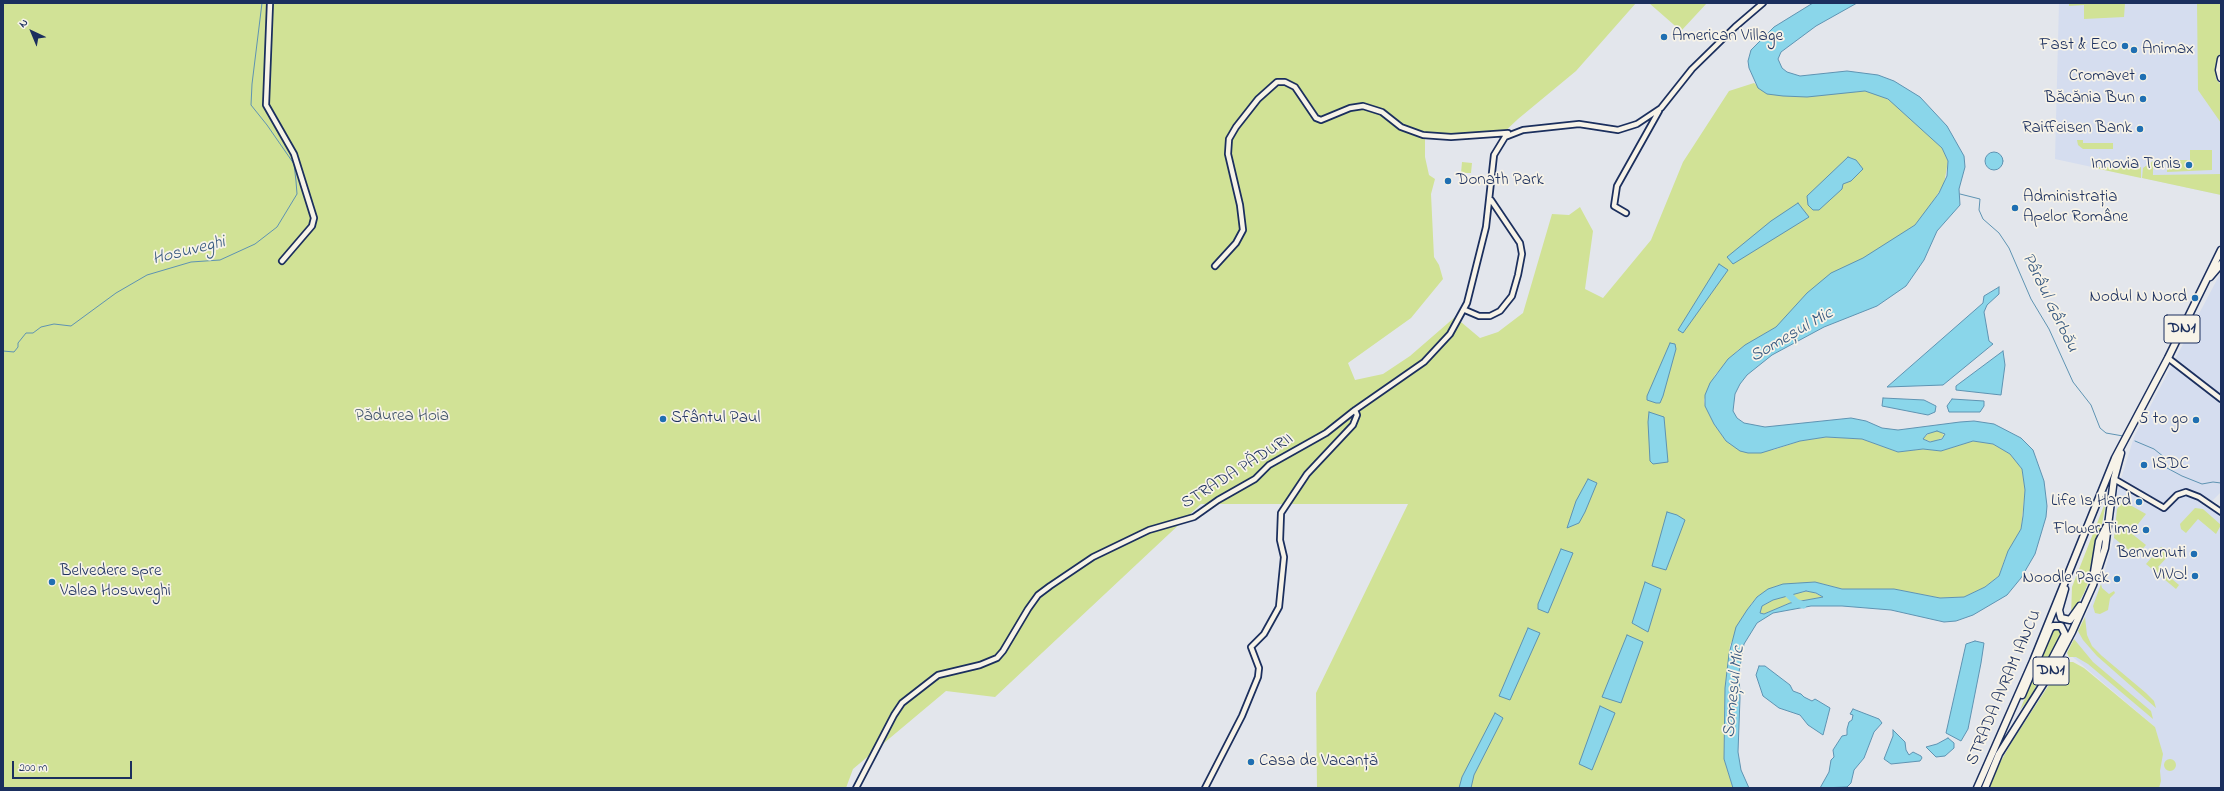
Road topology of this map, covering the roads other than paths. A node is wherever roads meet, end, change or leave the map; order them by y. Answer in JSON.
{"nodes":[{"id":1,"x":270,"y":3,"type":"edge"},
{"id":2,"x":1763,"y":3,"type":"edge"},
{"id":3,"x":2221,"y":59,"type":"edge"},
{"id":4,"x":2221,"y":78,"type":"edge"},
{"id":5,"x":1661,"y":108,"type":"junction"},
{"id":6,"x":1510,"y":133,"type":"junction"},
{"id":7,"x":1490,"y":198,"type":"junction"},
{"id":8,"x":1626,"y":214,"type":"dead end"},
{"id":9,"x":2221,"y":250,"type":"edge"},
{"id":10,"x":282,"y":260,"type":"dead end"},
{"id":11,"x":2221,"y":264,"type":"edge"},
{"id":12,"x":1215,"y":266,"type":"dead end"},
{"id":13,"x":2203,"y":286,"type":"junction"},
{"id":14,"x":1465,"y":310,"type":"junction"},
{"id":15,"x":2168,"y":358,"type":"junction"},
{"id":16,"x":2221,"y":399,"type":"edge"},
{"id":17,"x":1355,"y":410,"type":"junction"},
{"id":18,"x":2127,"y":437,"type":"junction"},
{"id":19,"x":2114,"y":479,"type":"junction"},
{"id":20,"x":2221,"y":512,"type":"edge"},
{"id":21,"x":2108,"y":521,"type":"junction"},
{"id":22,"x":2066,"y":579,"type":"junction"},
{"id":23,"x":2032,"y":702,"type":"junction"},
{"id":24,"x":2012,"y":709,"type":"junction"},
{"id":25,"x":856,"y":788,"type":"edge"},
{"id":26,"x":1205,"y":788,"type":"edge"},
{"id":27,"x":1977,"y":788,"type":"edge"},
{"id":28,"x":1985,"y":788,"type":"edge"}],
"edges":[{"from":1,"to":10,"type":"street"},
{"from":2,"to":5,"type":"street"},
{"from":3,"to":4,"type":"main road"},
{"from":5,"to":6,"type":"street"},
{"from":5,"to":8,"type":"street"},
{"from":6,"to":7,"type":"street","name":"STRADA PĂDURII"},
{"from":6,"to":12,"type":"street"},
{"from":7,"to":14,"type":"street","name":"STRADA PĂDURII"},
{"from":7,"to":14,"type":"street"},
{"from":9,"to":13,"type":"main road","number":"DN1"},
{"from":11,"to":13,"type":"main road"},
{"from":13,"to":15,"type":"main road","number":"DN1"},
{"from":14,"to":17,"type":"street","name":"STRADA PĂDURII"},
{"from":15,"to":16,"type":"street"},
{"from":15,"to":18,"type":"main road","number":"DN1"},
{"from":17,"to":25,"type":"street","name":"STRADA PĂDURII"},
{"from":17,"to":26,"type":"street"},
{"from":18,"to":19,"type":"main road","name":"STRADA AVRAM IANCU","number":"DN1"},
{"from":18,"to":22,"type":"main road","name":"STRADA AVRAM IANCU","number":"DN1"},
{"from":19,"to":20,"type":"street"},
{"from":19,"to":21,"type":"main road","name":"STRADA AVRAM IANCU","number":"DN1"},
{"from":21,"to":22,"type":"main road"},
{"from":21,"to":23,"type":"main road","name":"STRADA AVRAM IANCU","number":"DN1"},
{"from":22,"to":24,"type":"main road","name":"STRADA AVRAM IANCU","number":"DN1"},
{"from":23,"to":24,"type":"main road"},
{"from":23,"to":28,"type":"main road","name":"STRADA AVRAM IANCU","number":"DN1"},
{"from":24,"to":27,"type":"main road","name":"STRADA AVRAM IANCU","number":"DN1"}]}
